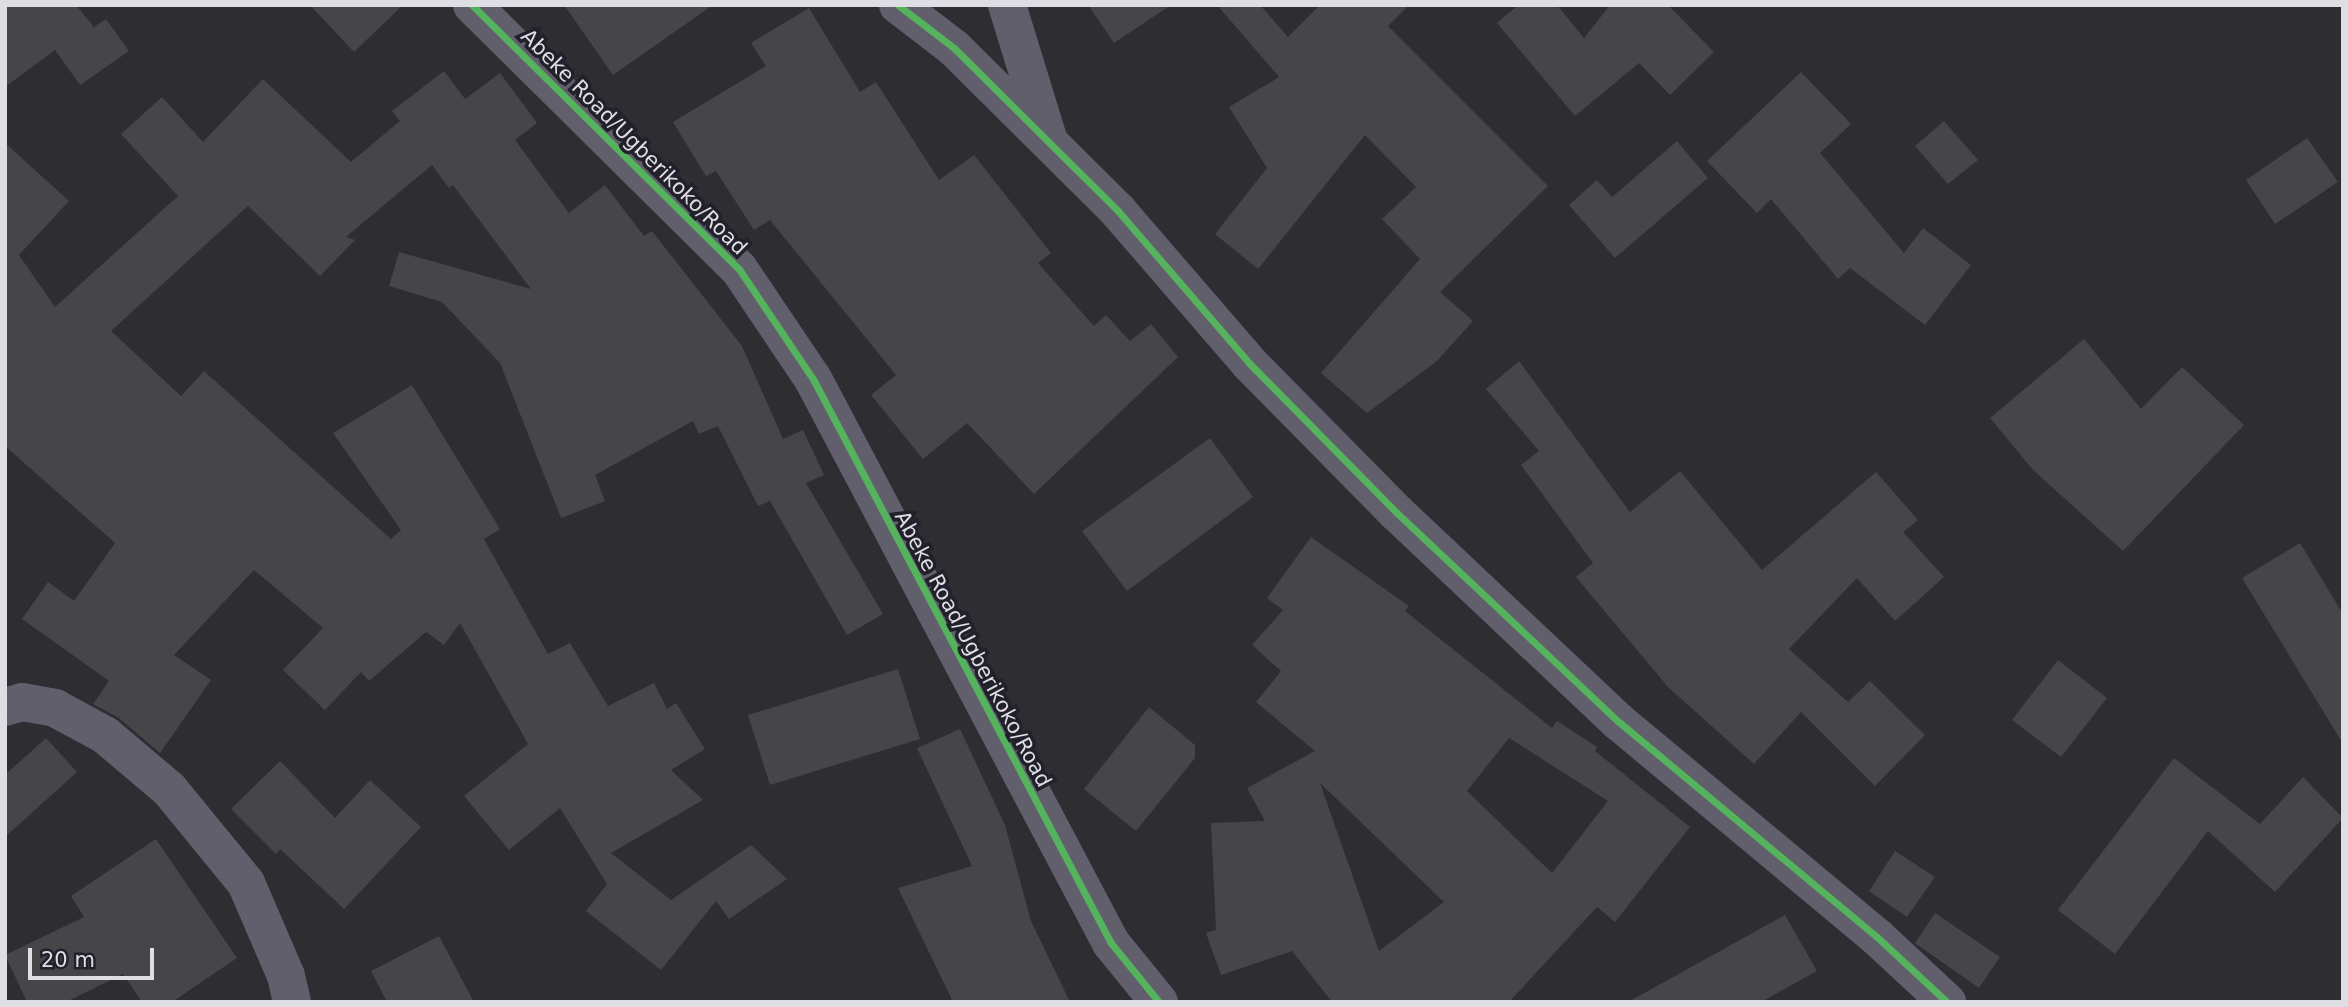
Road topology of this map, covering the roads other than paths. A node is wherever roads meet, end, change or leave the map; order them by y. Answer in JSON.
{"nodes":[{"id":1,"x":472,"y":5,"type":"edge"},
{"id":2,"x":898,"y":5,"type":"edge"},
{"id":3,"x":1007,"y":5,"type":"edge"},
{"id":4,"x":1050,"y":143,"type":"junction"},
{"id":5,"x":5,"y":707,"type":"edge"},
{"id":6,"x":292,"y":1002,"type":"edge"},
{"id":7,"x":1159,"y":1002,"type":"edge"},
{"id":8,"x":1947,"y":1002,"type":"edge"}],
"edges":[{"from":1,"to":7,"type":"street","name":"Abeke Road/Ugberikoko/Road"},
{"from":2,"to":4,"type":"street"},
{"from":3,"to":4,"type":"street"},
{"from":4,"to":8,"type":"street"},
{"from":5,"to":6,"type":"street"}]}
